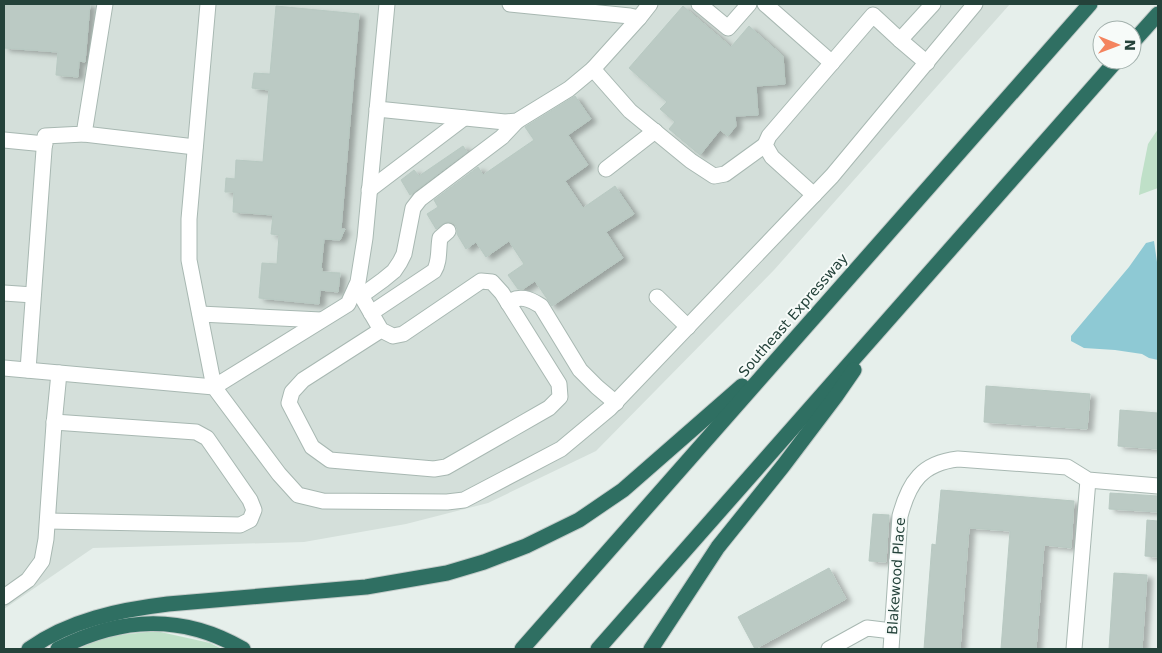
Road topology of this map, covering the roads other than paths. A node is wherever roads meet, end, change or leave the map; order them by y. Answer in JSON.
{"nodes":[{"id":1,"x":104,"y":4,"type":"edge"},
{"id":2,"x":208,"y":4,"type":"edge"},
{"id":3,"x":387,"y":4,"type":"edge"},
{"id":4,"x":510,"y":4,"type":"edge"},
{"id":5,"x":650,"y":4,"type":"edge"},
{"id":6,"x":698,"y":4,"type":"edge"},
{"id":7,"x":749,"y":4,"type":"edge"},
{"id":8,"x":764,"y":4,"type":"edge"},
{"id":9,"x":933,"y":4,"type":"edge"},
{"id":10,"x":975,"y":4,"type":"edge"},
{"id":11,"x":1090,"y":4,"type":"edge"},
{"id":12,"x":877,"y":9,"type":"edge"},
{"id":13,"x":1158,"y":14,"type":"edge"},
{"id":14,"x":639,"y":18,"type":"junction"},
{"id":15,"x":1142,"y":32,"type":"edge"},
{"id":16,"x":900,"y":40,"type":"junction"},
{"id":17,"x":832,"y":63,"type":"junction"},
{"id":18,"x":927,"y":63,"type":"junction"},
{"id":19,"x":593,"y":69,"type":"junction"},
{"id":20,"x":1108,"y":70,"type":"edge"},
{"id":21,"x":377,"y":109,"type":"junction"},
{"id":22,"x":464,"y":118,"type":"junction"},
{"id":23,"x":517,"y":121,"type":"junction"},
{"id":24,"x":655,"y":131,"type":"junction"},
{"id":25,"x":84,"y":134,"type":"junction"},
{"id":26,"x":4,"y":140,"type":"edge"},
{"id":27,"x":45,"y":144,"type":"junction"},
{"id":28,"x":765,"y":145,"type":"junction"},
{"id":29,"x":195,"y":147,"type":"junction"},
{"id":30,"x":606,"y":169,"type":"dead end"},
{"id":31,"x":369,"y":190,"type":"junction"},
{"id":32,"x":814,"y":195,"type":"junction"},
{"id":33,"x":448,"y":231,"type":"dead end"},
{"id":34,"x":358,"y":292,"type":"junction"},
{"id":35,"x":4,"y":293,"type":"edge"},
{"id":36,"x":34,"y":295,"type":"junction"},
{"id":37,"x":658,"y":297,"type":"dead end"},
{"id":38,"x":508,"y":303,"type":"junction"},
{"id":39,"x":371,"y":313,"type":"junction"},
{"id":40,"x":200,"y":314,"type":"junction"},
{"id":41,"x":321,"y":320,"type":"junction"},
{"id":42,"x":688,"y":327,"type":"junction"},
{"id":43,"x":381,"y":330,"type":"junction"},
{"id":44,"x":878,"y":330,"type":"junction"},
{"id":45,"x":780,"y":355,"type":"junction"},
{"id":46,"x":4,"y":368,"type":"edge"},
{"id":47,"x":28,"y":370,"type":"junction"},
{"id":48,"x":60,"y":373,"type":"junction"},
{"id":49,"x":214,"y":387,"type":"junction"},
{"id":50,"x":616,"y":403,"type":"junction"},
{"id":51,"x":54,"y":422,"type":"junction"},
{"id":52,"x":1088,"y":480,"type":"junction"},
{"id":53,"x":1158,"y":486,"type":"edge"},
{"id":54,"x":48,"y":521,"type":"junction"},
{"id":55,"x":4,"y":597,"type":"edge"},
{"id":56,"x":892,"y":631,"type":"junction"},
{"id":57,"x":29,"y":649,"type":"edge"},
{"id":58,"x":58,"y":649,"type":"edge"},
{"id":59,"x":243,"y":649,"type":"edge"},
{"id":60,"x":522,"y":649,"type":"edge"},
{"id":61,"x":598,"y":649,"type":"edge"},
{"id":62,"x":651,"y":649,"type":"edge"},
{"id":63,"x":829,"y":649,"type":"edge"},
{"id":64,"x":891,"y":649,"type":"edge"},
{"id":65,"x":1074,"y":649,"type":"edge"}],
"edges":[{"from":1,"to":25,"type":"lane"},
{"from":2,"to":29,"type":"lane"},
{"from":3,"to":21,"type":"lane"},
{"from":4,"to":14,"type":"lane"},
{"from":5,"to":14,"type":"lane"},
{"from":6,"to":7,"type":"lane"},
{"from":8,"to":17,"type":"lane"},
{"from":9,"to":16,"type":"lane"},
{"from":10,"to":18,"type":"lane"},
{"from":11,"to":45,"type":"highway","name":"Southeast Expressway"},
{"from":12,"to":16,"type":"lane"},
{"from":12,"to":17,"type":"lane"},
{"from":13,"to":15,"type":"highway"},
{"from":14,"to":19,"type":"lane"},
{"from":16,"to":18,"type":"lane"},
{"from":17,"to":28,"type":"lane"},
{"from":18,"to":32,"type":"lane"},
{"from":19,"to":23,"type":"lane"},
{"from":19,"to":24,"type":"lane"},
{"from":20,"to":44,"type":"highway"},
{"from":21,"to":22,"type":"lane"},
{"from":21,"to":31,"type":"lane"},
{"from":22,"to":23,"type":"lane"},
{"from":22,"to":31,"type":"lane"},
{"from":23,"to":34,"type":"lane"},
{"from":24,"to":28,"type":"lane"},
{"from":24,"to":30,"type":"lane"},
{"from":25,"to":27,"type":"lane"},
{"from":25,"to":29,"type":"lane"},
{"from":26,"to":27,"type":"lane"},
{"from":27,"to":36,"type":"lane"},
{"from":28,"to":32,"type":"lane"},
{"from":29,"to":40,"type":"lane"},
{"from":31,"to":34,"type":"lane"},
{"from":32,"to":42,"type":"lane"},
{"from":33,"to":39,"type":"lane"},
{"from":34,"to":39,"type":"lane"},
{"from":34,"to":41,"type":"lane"},
{"from":35,"to":36,"type":"lane"},
{"from":36,"to":47,"type":"lane"},
{"from":37,"to":42,"type":"lane"},
{"from":38,"to":43,"type":"lane"},
{"from":38,"to":43,"type":"lane"},
{"from":38,"to":50,"type":"lane"},
{"from":39,"to":43,"type":"lane"},
{"from":40,"to":41,"type":"lane"},
{"from":40,"to":49,"type":"lane"},
{"from":41,"to":49,"type":"lane"},
{"from":42,"to":50,"type":"lane"},
{"from":44,"to":61,"type":"highway"},
{"from":44,"to":62,"type":"highway"},
{"from":45,"to":57,"type":"highway"},
{"from":45,"to":60,"type":"highway","name":"Southeast Expressway"},
{"from":46,"to":47,"type":"lane"},
{"from":47,"to":48,"type":"lane"},
{"from":48,"to":49,"type":"lane"},
{"from":48,"to":51,"type":"lane"},
{"from":49,"to":50,"type":"lane"},
{"from":51,"to":54,"type":"lane"},
{"from":51,"to":54,"type":"lane"},
{"from":52,"to":53,"type":"lane"},
{"from":52,"to":56,"type":"lane","name":"Blakewood Place"},
{"from":52,"to":65,"type":"lane"},
{"from":54,"to":55,"type":"lane"},
{"from":56,"to":63,"type":"lane"},
{"from":56,"to":64,"type":"lane","name":"Blakewood Place"},
{"from":58,"to":59,"type":"highway"}]}
